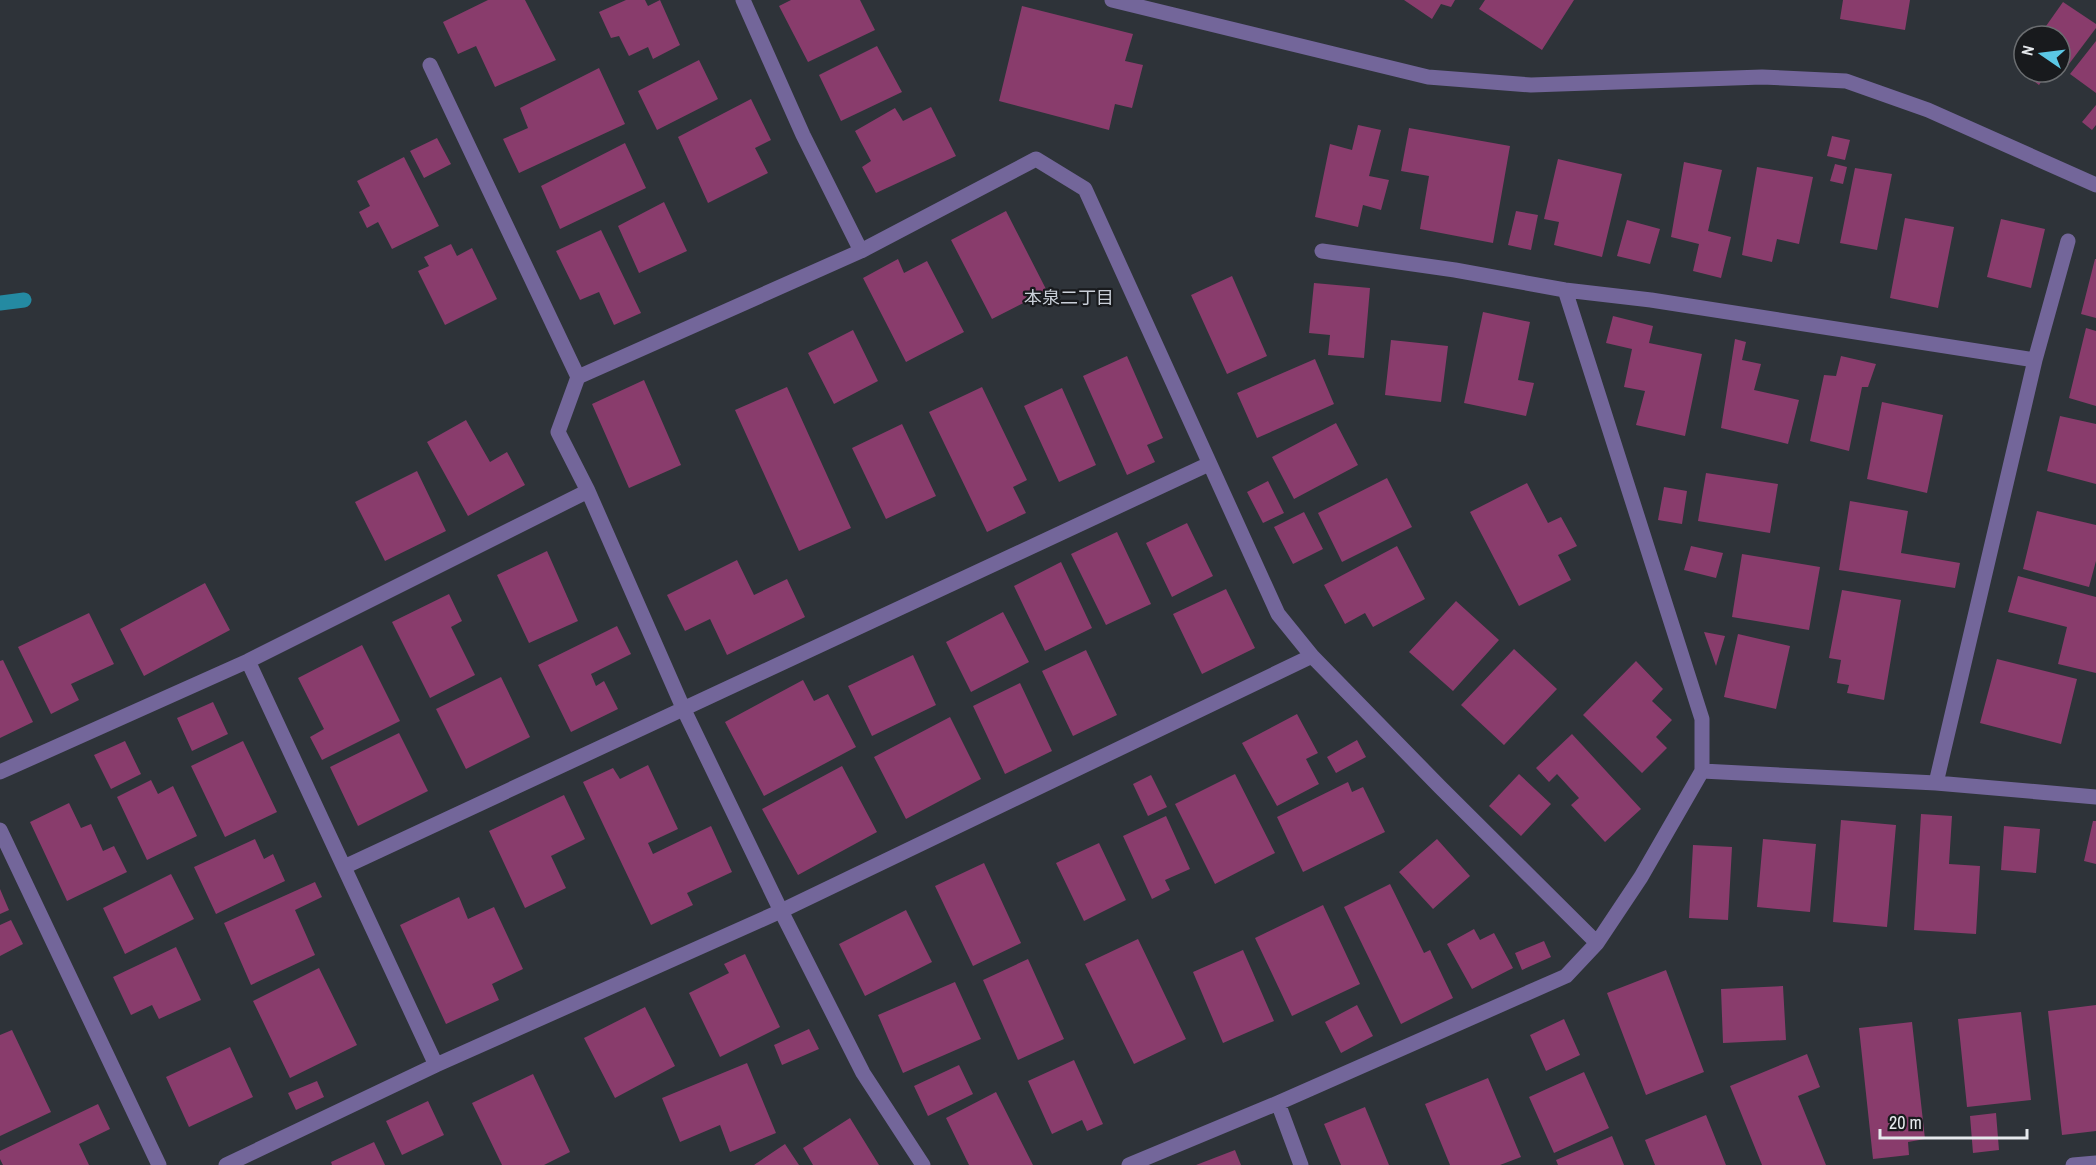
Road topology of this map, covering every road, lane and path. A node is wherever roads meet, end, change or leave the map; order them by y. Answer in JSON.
{"nodes":[{"id":1,"x":743,"y":0,"type":"edge"},
{"id":2,"x":1112,"y":0,"type":"edge"},
{"id":3,"x":430,"y":65,"type":"dead end"},
{"id":4,"x":2096,"y":184,"type":"edge"},
{"id":5,"x":2068,"y":241,"type":"dead end"},
{"id":6,"x":861,"y":251,"type":"junction"},
{"id":7,"x":1322,"y":251,"type":"dead end"},
{"id":8,"x":1565,"y":290,"type":"junction"},
{"id":9,"x":2035,"y":360,"type":"junction"},
{"id":10,"x":578,"y":376,"type":"junction"},
{"id":11,"x":1209,"y":464,"type":"junction"},
{"id":12,"x":588,"y":491,"type":"junction"},
{"id":13,"x":1312,"y":656,"type":"junction"},
{"id":14,"x":248,"y":661,"type":"junction"},
{"id":15,"x":684,"y":710,"type":"junction"},
{"id":16,"x":1702,"y":771,"type":"junction"},
{"id":17,"x":0,"y":772,"type":"edge"},
{"id":18,"x":1936,"y":783,"type":"junction"},
{"id":19,"x":2096,"y":797,"type":"edge"},
{"id":20,"x":0,"y":830,"type":"edge"},
{"id":21,"x":344,"y":867,"type":"junction"},
{"id":22,"x":781,"y":911,"type":"junction"},
{"id":23,"x":1597,"y":943,"type":"junction"},
{"id":24,"x":436,"y":1065,"type":"junction"},
{"id":25,"x":1278,"y":1103,"type":"junction"},
{"id":26,"x":2096,"y":1163,"type":"edge"},
{"id":27,"x":159,"y":1165,"type":"edge"},
{"id":28,"x":226,"y":1165,"type":"edge"},
{"id":29,"x":923,"y":1165,"type":"edge"},
{"id":30,"x":1130,"y":1165,"type":"edge"},
{"id":31,"x":1301,"y":1165,"type":"edge"},
{"id":32,"x":2073,"y":1165,"type":"edge"}],
"edges":[{"from":1,"to":6,"type":"street"},
{"from":2,"to":4,"type":"street"},
{"from":3,"to":10,"type":"street"},
{"from":5,"to":9,"type":"street"},
{"from":6,"to":10,"type":"street"},
{"from":6,"to":11,"type":"street"},
{"from":7,"to":8,"type":"street"},
{"from":8,"to":9,"type":"street"},
{"from":8,"to":16,"type":"street"},
{"from":9,"to":18,"type":"street"},
{"from":10,"to":12,"type":"street"},
{"from":11,"to":13,"type":"street"},
{"from":11,"to":15,"type":"street"},
{"from":12,"to":14,"type":"street"},
{"from":12,"to":15,"type":"street"},
{"from":13,"to":22,"type":"street"},
{"from":13,"to":23,"type":"street"},
{"from":14,"to":17,"type":"street"},
{"from":14,"to":21,"type":"street"},
{"from":15,"to":21,"type":"street"},
{"from":15,"to":22,"type":"street"},
{"from":16,"to":18,"type":"street"},
{"from":16,"to":23,"type":"street"},
{"from":18,"to":19,"type":"street"},
{"from":20,"to":27,"type":"street"},
{"from":21,"to":24,"type":"street"},
{"from":22,"to":24,"type":"street"},
{"from":22,"to":29,"type":"street"},
{"from":23,"to":25,"type":"street"},
{"from":24,"to":28,"type":"street"},
{"from":25,"to":30,"type":"street"},
{"from":25,"to":31,"type":"street"},
{"from":26,"to":32,"type":"street"}]}
